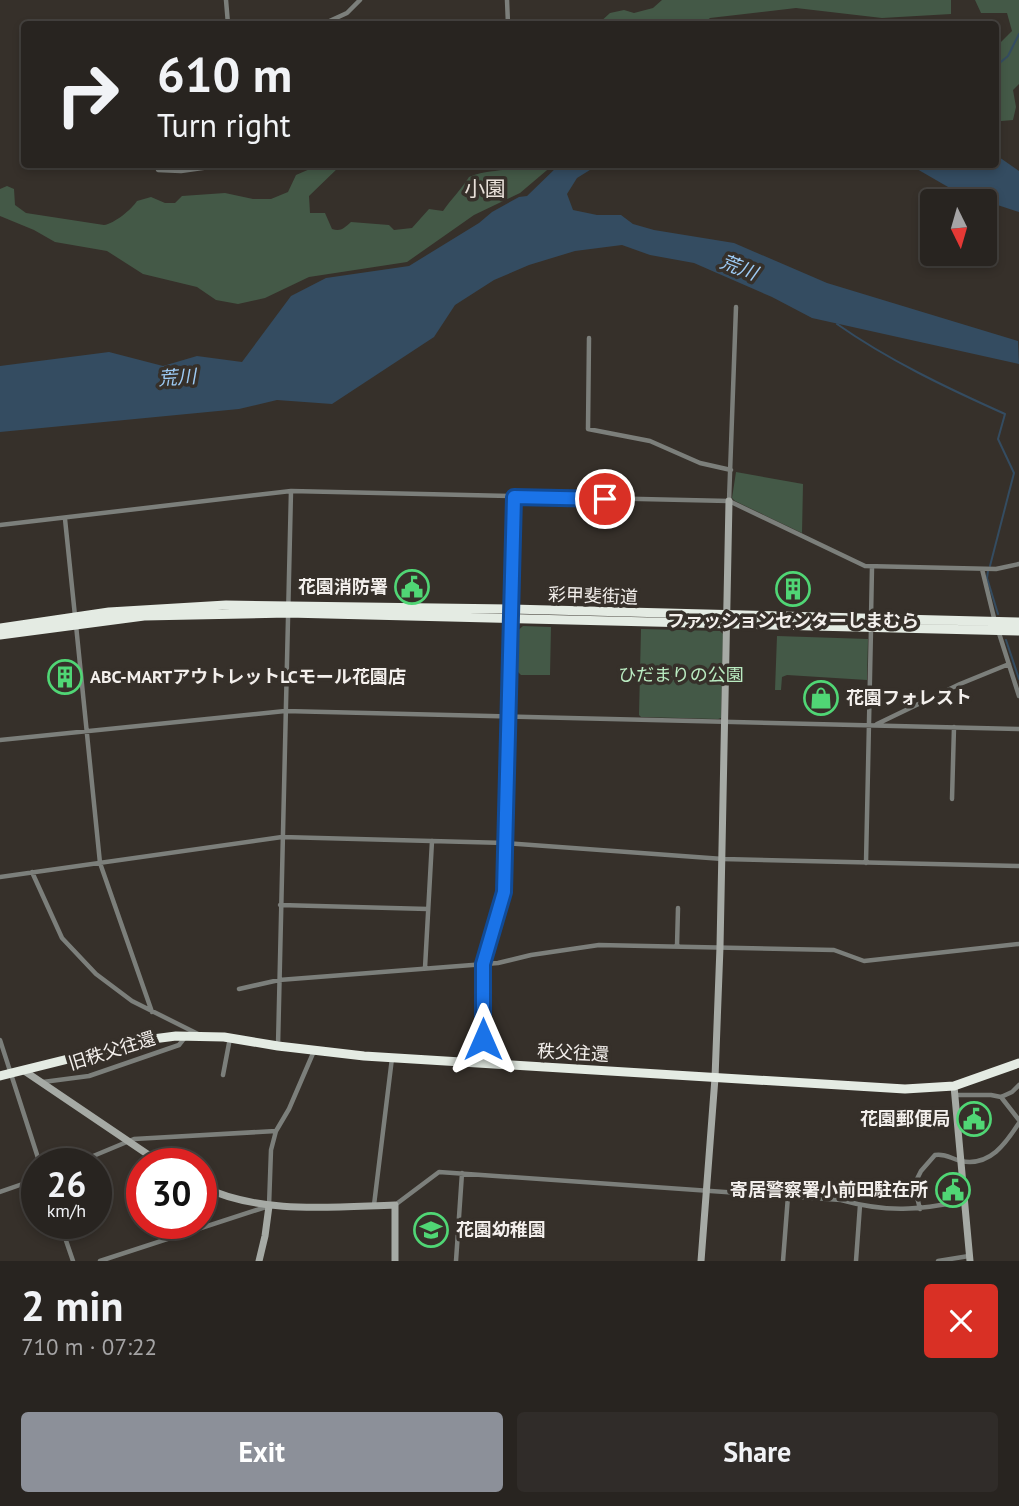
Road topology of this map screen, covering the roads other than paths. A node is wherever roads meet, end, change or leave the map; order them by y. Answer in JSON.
{"nodes":[{"id":1,"x":226,"y":0,"type":"edge"},
{"id":2,"x":360,"y":0,"type":"edge"},
{"id":3,"x":507,"y":0,"type":"edge"},
{"id":4,"x":228,"y":21,"type":"edge"},
{"id":5,"x":330,"y":21,"type":"edge"},
{"id":6,"x":508,"y":21,"type":"edge"},
{"id":7,"x":158,"y":168,"type":"edge"},
{"id":8,"x":200,"y":168,"type":"edge"},
{"id":9,"x":736,"y":307,"type":"dead end"},
{"id":10,"x":589,"y":338,"type":"dead end"},
{"id":11,"x":732,"y":470,"type":"junction"},
{"id":12,"x":291,"y":491,"type":"junction"},
{"id":13,"x":514,"y":497,"type":"junction"},
{"id":14,"x":729,"y":501,"type":"junction"},
{"id":15,"x":65,"y":519,"type":"junction"},
{"id":16,"x":0,"y":525,"type":"edge"},
{"id":17,"x":1019,"y":564,"type":"edge"},
{"id":18,"x":872,"y":567,"type":"junction"},
{"id":19,"x":987,"y":569,"type":"junction"},
{"id":20,"x":288,"y":609,"type":"junction"},
{"id":21,"x":511,"y":609,"type":"junction"},
{"id":22,"x":75,"y":620,"type":"junction"},
{"id":23,"x":511,"y":620,"type":"junction"},
{"id":24,"x":728,"y":620,"type":"junction"},
{"id":25,"x":1019,"y":622,"type":"edge"},
{"id":26,"x":871,"y":624,"type":"junction"},
{"id":27,"x":996,"y":626,"type":"junction"},
{"id":28,"x":0,"y":628,"type":"edge"},
{"id":29,"x":1019,"y":631,"type":"edge"},
{"id":30,"x":0,"y":635,"type":"edge"},
{"id":31,"x":1009,"y":664,"type":"junction"},
{"id":32,"x":1019,"y":696,"type":"edge"},
{"id":33,"x":285,"y":711,"type":"junction"},
{"id":34,"x":508,"y":717,"type":"junction"},
{"id":35,"x":726,"y":722,"type":"junction"},
{"id":36,"x":869,"y":725,"type":"junction"},
{"id":37,"x":877,"y":725,"type":"junction"},
{"id":38,"x":954,"y":727,"type":"junction"},
{"id":39,"x":1019,"y":729,"type":"edge"},
{"id":40,"x":86,"y":731,"type":"junction"},
{"id":41,"x":0,"y":740,"type":"edge"},
{"id":42,"x":952,"y":799,"type":"dead end"},
{"id":43,"x":282,"y":837,"type":"junction"},
{"id":44,"x":432,"y":841,"type":"junction"},
{"id":45,"x":506,"y":843,"type":"junction"},
{"id":46,"x":723,"y":859,"type":"junction"},
{"id":47,"x":100,"y":863,"type":"junction"},
{"id":48,"x":866,"y":863,"type":"junction"},
{"id":49,"x":1019,"y":866,"type":"edge"},
{"id":50,"x":32,"y":872,"type":"junction"},
{"id":51,"x":0,"y":877,"type":"edge"},
{"id":52,"x":280,"y":905,"type":"junction"},
{"id":53,"x":678,"y":908,"type":"dead end"},
{"id":54,"x":428,"y":909,"type":"junction"},
{"id":55,"x":1019,"y":944,"type":"edge"},
{"id":56,"x":677,"y":946,"type":"junction"},
{"id":57,"x":720,"y":947,"type":"junction"},
{"id":58,"x":483,"y":964,"type":"junction"},
{"id":59,"x":425,"y":968,"type":"junction"},
{"id":60,"x":279,"y":980,"type":"junction"},
{"id":61,"x":239,"y":989,"type":"dead end"},
{"id":62,"x":152,"y":1012,"type":"junction"},
{"id":63,"x":186,"y":1036,"type":"junction"},
{"id":64,"x":203,"y":1036,"type":"junction"},
{"id":65,"x":230,"y":1037,"type":"junction"},
{"id":66,"x":0,"y":1040,"type":"edge"},
{"id":67,"x":278,"y":1046,"type":"junction"},
{"id":68,"x":314,"y":1051,"type":"junction"},
{"id":69,"x":392,"y":1058,"type":"junction"},
{"id":70,"x":1019,"y":1063,"type":"edge"},
{"id":71,"x":483,"y":1064,"type":"junction"},
{"id":72,"x":23,"y":1070,"type":"junction"},
{"id":73,"x":5,"y":1074,"type":"edge"},
{"id":74,"x":223,"y":1075,"type":"dead end"},
{"id":75,"x":715,"y":1078,"type":"junction"},
{"id":76,"x":41,"y":1083,"type":"junction"},
{"id":77,"x":1019,"y":1085,"type":"edge"},
{"id":78,"x":954,"y":1090,"type":"junction"},
{"id":79,"x":1001,"y":1097,"type":"junction"},
{"id":80,"x":1019,"y":1122,"type":"edge"},
{"id":81,"x":276,"y":1131,"type":"junction"},
{"id":82,"x":126,"y":1141,"type":"junction"},
{"id":83,"x":34,"y":1148,"type":"edge"},
{"id":84,"x":110,"y":1148,"type":"edge"},
{"id":85,"x":137,"y":1148,"type":"edge"},
{"id":86,"x":961,"y":1161,"type":"junction"},
{"id":87,"x":462,"y":1173,"type":"junction"},
{"id":88,"x":21,"y":1185,"type":"edge"},
{"id":89,"x":706,"y":1190,"type":"junction"},
{"id":90,"x":0,"y":1192,"type":"edge"},
{"id":91,"x":217,"y":1192,"type":"edge"},
{"id":92,"x":788,"y":1196,"type":"junction"},
{"id":93,"x":964,"y":1201,"type":"junction"},
{"id":94,"x":395,"y":1205,"type":"junction"},
{"id":95,"x":860,"y":1205,"type":"junction"},
{"id":96,"x":269,"y":1206,"type":"junction"},
{"id":97,"x":373,"y":1206,"type":"junction"},
{"id":98,"x":920,"y":1209,"type":"junction"},
{"id":99,"x":65,"y":1239,"type":"edge"},
{"id":100,"x":970,"y":1259,"type":"edge"},
{"id":101,"x":73,"y":1261,"type":"edge"},
{"id":102,"x":100,"y":1261,"type":"edge"},
{"id":103,"x":259,"y":1261,"type":"edge"},
{"id":104,"x":395,"y":1261,"type":"edge"},
{"id":105,"x":456,"y":1261,"type":"edge"},
{"id":106,"x":701,"y":1261,"type":"edge"},
{"id":107,"x":783,"y":1261,"type":"edge"},
{"id":108,"x":856,"y":1261,"type":"edge"},
{"id":109,"x":938,"y":1261,"type":"edge"}],
"edges":[{"from":1,"to":4,"type":"street"},
{"from":2,"to":5,"type":"street"},
{"from":3,"to":6,"type":"street"},
{"from":7,"to":8,"type":"street"},
{"from":9,"to":11,"type":"street"},
{"from":10,"to":11,"type":"street"},
{"from":11,"to":14,"type":"street"},
{"from":12,"to":13,"type":"street"},
{"from":12,"to":15,"type":"street"},
{"from":12,"to":20,"type":"street"},
{"from":13,"to":14,"type":"street"},
{"from":13,"to":21,"type":"street"},
{"from":14,"to":18,"type":"street"},
{"from":14,"to":24,"type":"street"},
{"from":15,"to":16,"type":"street"},
{"from":15,"to":22,"type":"street"},
{"from":17,"to":19,"type":"street"},
{"from":18,"to":19,"type":"street"},
{"from":18,"to":26,"type":"street"},
{"from":19,"to":27,"type":"street"},
{"from":20,"to":21,"type":"highway","name":"彩甲斐街道"},
{"from":20,"to":22,"type":"highway","name":"彩甲斐街道"},
{"from":20,"to":23,"type":"highway","name":"彩甲斐街道"},
{"from":20,"to":33,"type":"street"},
{"from":21,"to":23,"type":"street"},
{"from":21,"to":24,"type":"highway","name":"彩甲斐街道"},
{"from":22,"to":28,"type":"highway","name":"彩甲斐街道"},
{"from":22,"to":30,"type":"highway","name":"彩甲斐街道"},
{"from":22,"to":40,"type":"street"},
{"from":23,"to":24,"type":"highway","name":"彩甲斐街道"},
{"from":23,"to":34,"type":"street"},
{"from":24,"to":26,"type":"highway","name":"彩甲斐街道"},
{"from":24,"to":35,"type":"street"},
{"from":25,"to":27,"type":"highway","name":"彩甲斐街道"},
{"from":26,"to":27,"type":"highway","name":"彩甲斐街道"},
{"from":26,"to":36,"type":"street"},
{"from":27,"to":29,"type":"highway","name":"彩甲斐街道"},
{"from":27,"to":31,"type":"street"},
{"from":31,"to":32,"type":"street"},
{"from":31,"to":37,"type":"street"},
{"from":33,"to":34,"type":"street"},
{"from":33,"to":40,"type":"street"},
{"from":33,"to":43,"type":"street"},
{"from":34,"to":35,"type":"street"},
{"from":34,"to":45,"type":"street"},
{"from":35,"to":36,"type":"street"},
{"from":35,"to":46,"type":"street"},
{"from":36,"to":37,"type":"street"},
{"from":36,"to":48,"type":"street"},
{"from":37,"to":38,"type":"street"},
{"from":38,"to":39,"type":"street"},
{"from":38,"to":42,"type":"street"},
{"from":40,"to":41,"type":"street"},
{"from":40,"to":47,"type":"street"},
{"from":43,"to":44,"type":"street"},
{"from":43,"to":47,"type":"street"},
{"from":43,"to":52,"type":"street"},
{"from":44,"to":45,"type":"street"},
{"from":44,"to":54,"type":"street"},
{"from":45,"to":46,"type":"street"},
{"from":45,"to":58,"type":"street"},
{"from":46,"to":48,"type":"street"},
{"from":46,"to":57,"type":"street"},
{"from":47,"to":50,"type":"street"},
{"from":47,"to":62,"type":"street"},
{"from":48,"to":49,"type":"street"},
{"from":50,"to":51,"type":"street"},
{"from":50,"to":62,"type":"street"},
{"from":52,"to":54,"type":"street"},
{"from":52,"to":60,"type":"street"},
{"from":53,"to":56,"type":"street"},
{"from":54,"to":59,"type":"street"},
{"from":55,"to":57,"type":"street"},
{"from":56,"to":57,"type":"street"},
{"from":56,"to":58,"type":"street"},
{"from":57,"to":75,"type":"street"},
{"from":58,"to":59,"type":"street"},
{"from":58,"to":71,"type":"street"},
{"from":59,"to":60,"type":"street"},
{"from":60,"to":61,"type":"street"},
{"from":60,"to":67,"type":"street"},
{"from":62,"to":64,"type":"street"},
{"from":63,"to":64,"type":"highway","name":"秩父往還"},
{"from":63,"to":72,"type":"highway","name":"秩父往還"},
{"from":63,"to":76,"type":"street","name":"旧秩父往還"},
{"from":64,"to":65,"type":"highway","name":"秩父往還"},
{"from":65,"to":67,"type":"highway","name":"秩父往還"},
{"from":65,"to":74,"type":"street"},
{"from":66,"to":73,"type":"street"},
{"from":67,"to":68,"type":"highway","name":"秩父往還"},
{"from":68,"to":69,"type":"highway","name":"秩父往還"},
{"from":68,"to":81,"type":"street"},
{"from":69,"to":71,"type":"highway","name":"秩父往還"},
{"from":69,"to":97,"type":"street"},
{"from":70,"to":78,"type":"highway","name":"秩父往還"},
{"from":71,"to":75,"type":"highway","name":"秩父往還"},
{"from":72,"to":73,"type":"highway","name":"秩父往還"},
{"from":72,"to":76,"type":"street"},
{"from":73,"to":83,"type":"street"},
{"from":75,"to":78,"type":"highway","name":"秩父往還"},
{"from":75,"to":89,"type":"street"},
{"from":76,"to":82,"type":"street"},
{"from":77,"to":79,"type":"street"},
{"from":78,"to":79,"type":"street"},
{"from":78,"to":86,"type":"street"},
{"from":79,"to":80,"type":"street"},
{"from":80,"to":86,"type":"street"},
{"from":81,"to":82,"type":"street"},
{"from":81,"to":96,"type":"street"},
{"from":82,"to":84,"type":"street"},
{"from":82,"to":85,"type":"street"},
{"from":86,"to":93,"type":"street"},
{"from":86,"to":98,"type":"street"},
{"from":87,"to":89,"type":"street"},
{"from":87,"to":94,"type":"street"},
{"from":87,"to":105,"type":"street"},
{"from":88,"to":90,"type":"street"},
{"from":89,"to":92,"type":"street"},
{"from":89,"to":106,"type":"street"},
{"from":91,"to":96,"type":"street"},
{"from":92,"to":95,"type":"street"},
{"from":92,"to":107,"type":"street"},
{"from":93,"to":98,"type":"street"},
{"from":93,"to":100,"type":"street"},
{"from":94,"to":97,"type":"street"},
{"from":94,"to":104,"type":"street"},
{"from":95,"to":98,"type":"street"},
{"from":95,"to":108,"type":"street"},
{"from":96,"to":97,"type":"street"},
{"from":96,"to":102,"type":"street"},
{"from":96,"to":103,"type":"street"},
{"from":99,"to":101,"type":"street"},
{"from":100,"to":109,"type":"street"}]}
